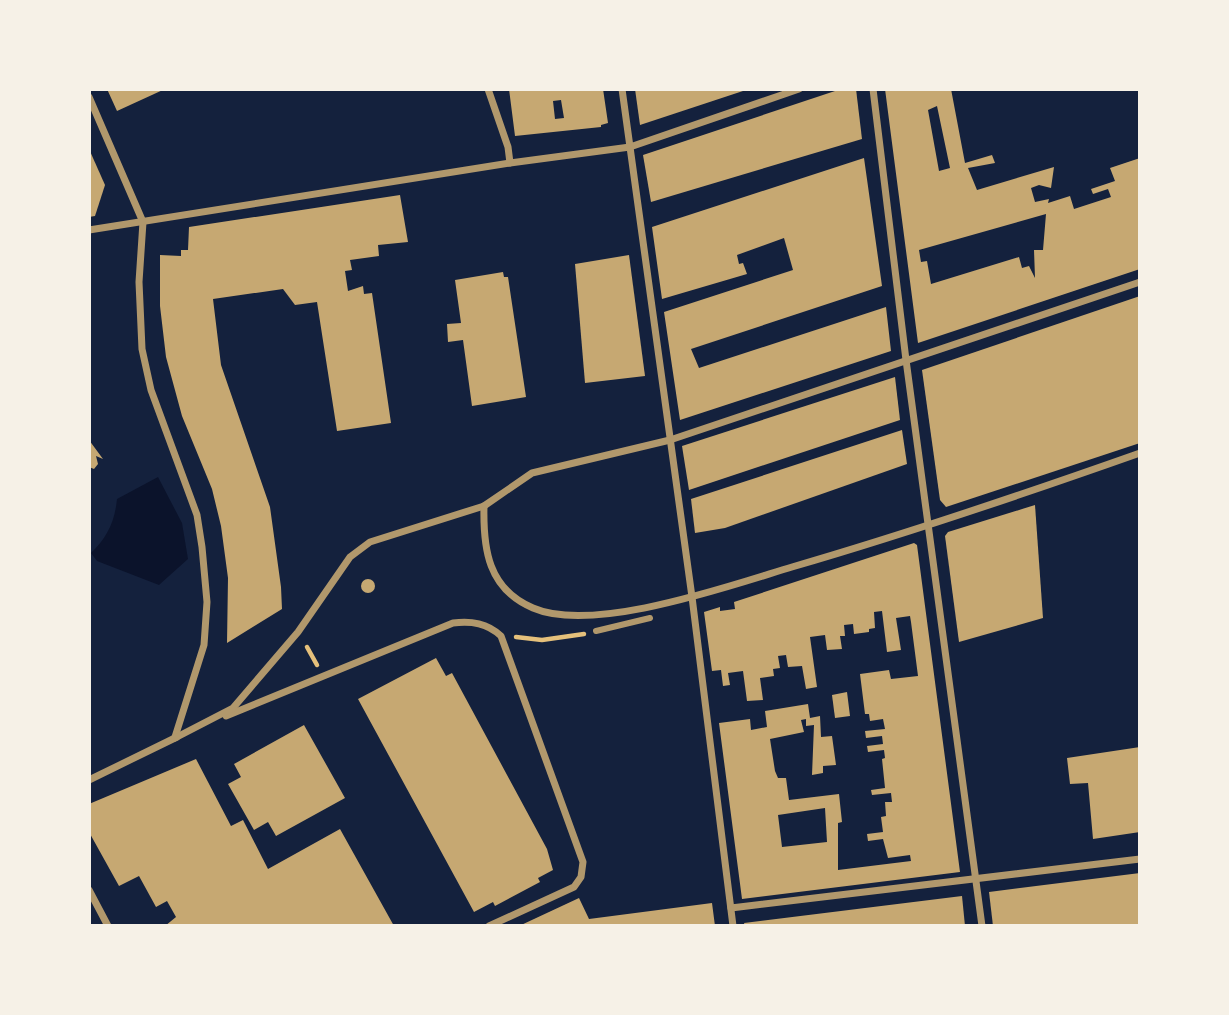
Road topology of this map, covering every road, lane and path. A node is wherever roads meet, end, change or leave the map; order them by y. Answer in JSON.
{"nodes":[{"id":1,"x":488,"y":89,"type":"edge"},
{"id":2,"x":622,"y":89,"type":"edge"},
{"id":3,"x":799,"y":89,"type":"edge"},
{"id":4,"x":873,"y":89,"type":"edge"},
{"id":5,"x":89,"y":97,"type":"edge"},
{"id":6,"x":630,"y":147,"type":"junction"},
{"id":7,"x":510,"y":163,"type":"junction"},
{"id":8,"x":144,"y":222,"type":"junction"},
{"id":9,"x":89,"y":230,"type":"edge"},
{"id":10,"x":1140,"y":282,"type":"edge"},
{"id":11,"x":906,"y":360,"type":"junction"},
{"id":12,"x":670,"y":440,"type":"junction"},
{"id":13,"x":1140,"y":453,"type":"edge"},
{"id":14,"x":484,"y":506,"type":"junction"},
{"id":15,"x":930,"y":526,"type":"junction"},
{"id":16,"x":692,"y":597,"type":"junction"},
{"id":17,"x":650,"y":618,"type":"dead end"},
{"id":18,"x":596,"y":631,"type":"joint"},
{"id":19,"x":501,"y":636,"type":"junction"},
{"id":20,"x":307,"y":647,"type":"dead end"},
{"id":21,"x":318,"y":666,"type":"dead end"},
{"id":22,"x":175,"y":738,"type":"junction"},
{"id":23,"x":89,"y":780,"type":"edge"},
{"id":24,"x":1140,"y":859,"type":"edge"},
{"id":25,"x":976,"y":879,"type":"junction"},
{"id":26,"x":89,"y":890,"type":"edge"},
{"id":27,"x":731,"y":908,"type":"junction"},
{"id":28,"x":108,"y":926,"type":"edge"},
{"id":29,"x":489,"y":926,"type":"edge"},
{"id":30,"x":733,"y":926,"type":"edge"},
{"id":31,"x":982,"y":926,"type":"edge"}],
"edges":[{"from":1,"to":7,"type":"street"},
{"from":2,"to":6,"type":"street"},
{"from":3,"to":6,"type":"street"},
{"from":4,"to":11,"type":"street"},
{"from":5,"to":8,"type":"street"},
{"from":6,"to":7,"type":"street"},
{"from":6,"to":12,"type":"street"},
{"from":7,"to":8,"type":"street"},
{"from":8,"to":9,"type":"street"},
{"from":8,"to":22,"type":"street"},
{"from":10,"to":11,"type":"street"},
{"from":11,"to":12,"type":"street"},
{"from":11,"to":15,"type":"street"},
{"from":12,"to":14,"type":"street"},
{"from":12,"to":16,"type":"street"},
{"from":13,"to":15,"type":"street"},
{"from":14,"to":16,"type":"street"},
{"from":14,"to":22,"type":"street"},
{"from":15,"to":16,"type":"street"},
{"from":15,"to":25,"type":"street"},
{"from":16,"to":27,"type":"street"},
{"from":17,"to":18,"type":"street"},
{"from":18,"to":19,"type":"path"},
{"from":19,"to":22,"type":"street"},
{"from":19,"to":29,"type":"street"},
{"from":20,"to":21,"type":"path"},
{"from":22,"to":23,"type":"street"},
{"from":24,"to":25,"type":"street"},
{"from":25,"to":27,"type":"street"},
{"from":25,"to":31,"type":"street"},
{"from":26,"to":28,"type":"street"},
{"from":27,"to":30,"type":"street"}]}
